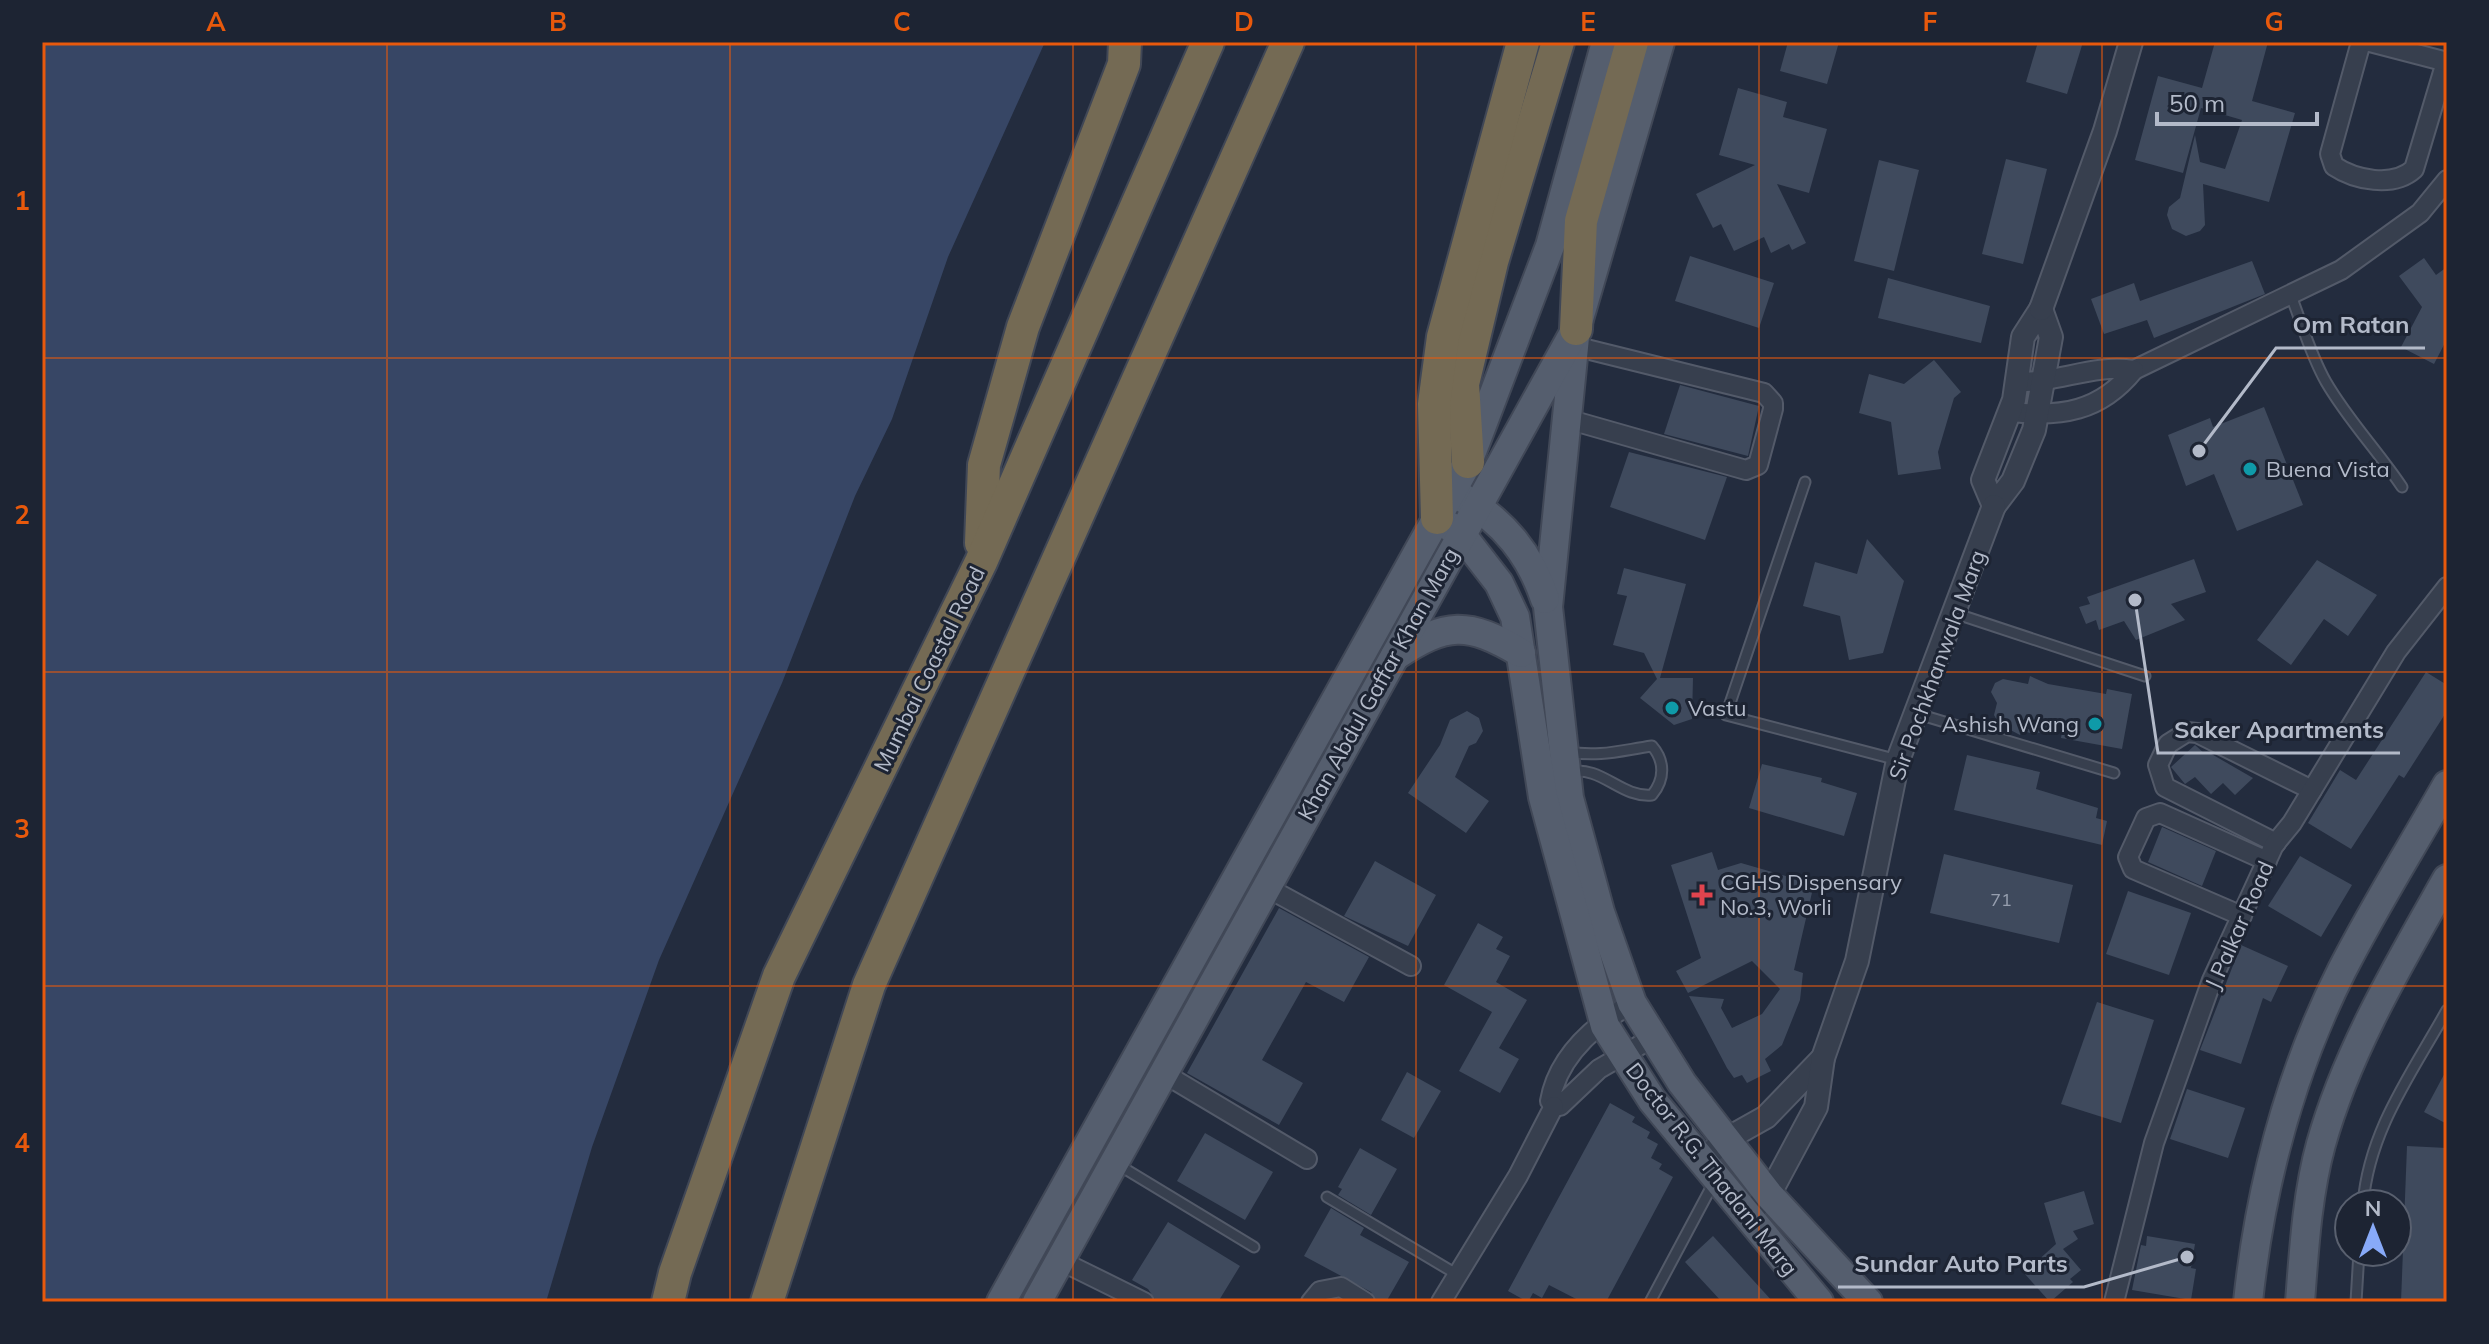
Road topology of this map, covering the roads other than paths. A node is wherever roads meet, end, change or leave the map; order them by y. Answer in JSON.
{"nodes":[{"id":1,"x":1125,"y":42,"type":"edge"},
{"id":2,"x":1208,"y":42,"type":"edge"},
{"id":3,"x":1288,"y":42,"type":"edge"},
{"id":4,"x":1523,"y":42,"type":"edge"},
{"id":5,"x":1558,"y":42,"type":"edge"},
{"id":6,"x":1606,"y":42,"type":"edge"},
{"id":7,"x":1632,"y":42,"type":"edge"},
{"id":8,"x":1660,"y":42,"type":"edge"},
{"id":9,"x":2131,"y":42,"type":"edge"},
{"id":10,"x":2361,"y":42,"type":"edge"},
{"id":11,"x":2370,"y":42,"type":"edge"},
{"id":12,"x":2446,"y":62,"type":"edge"},
{"id":13,"x":2447,"y":180,"type":"edge"},
{"id":14,"x":2291,"y":296,"type":"junction"},
{"id":15,"x":2041,"y":309,"type":"junction"},
{"id":16,"x":1575,"y":338,"type":"junction"},
{"id":17,"x":2134,"y":370,"type":"junction"},
{"id":18,"x":2016,"y":382,"type":"junction"},
{"id":19,"x":2044,"y":383,"type":"junction"},
{"id":20,"x":2011,"y":412,"type":"junction"},
{"id":21,"x":2037,"y":414,"type":"junction"},
{"id":22,"x":1567,"y":419,"type":"junction"},
{"id":23,"x":1468,"y":462,"type":"junction"},
{"id":24,"x":1805,"y":482,"type":"dead end"},
{"id":25,"x":2402,"y":487,"type":"dead end"},
{"id":26,"x":1994,"y":506,"type":"junction"},
{"id":27,"x":1456,"y":512,"type":"junction"},
{"id":28,"x":981,"y":562,"type":"junction"},
{"id":29,"x":2447,"y":587,"type":"edge"},
{"id":30,"x":1548,"y":607,"type":"junction"},
{"id":31,"x":1954,"y":613,"type":"junction"},
{"id":32,"x":1521,"y":653,"type":"junction"},
{"id":33,"x":1393,"y":658,"type":"junction"},
{"id":34,"x":2145,"y":676,"type":"dead end"},
{"id":35,"x":1918,"y":714,"type":"junction"},
{"id":36,"x":1898,"y":760,"type":"junction"},
{"id":37,"x":1564,"y":762,"type":"junction"},
{"id":38,"x":2114,"y":773,"type":"dead end"},
{"id":39,"x":2447,"y":785,"type":"edge"},
{"id":40,"x":2312,"y":790,"type":"junction"},
{"id":41,"x":2276,"y":843,"type":"junction"},
{"id":42,"x":2267,"y":861,"type":"junction"},
{"id":43,"x":1574,"y":867,"type":"junction"},
{"id":44,"x":2447,"y":879,"type":"edge"},
{"id":45,"x":1266,"y":887,"type":"junction"},
{"id":46,"x":2242,"y":916,"type":"junction"},
{"id":47,"x":1411,"y":966,"type":"dead end"},
{"id":48,"x":1632,"y":1003,"type":"junction"},
{"id":49,"x":2447,"y":1010,"type":"edge"},
{"id":50,"x":1603,"y":1020,"type":"junction"},
{"id":51,"x":1654,"y":1037,"type":"junction"},
{"id":52,"x":1622,"y":1053,"type":"junction"},
{"id":53,"x":1823,"y":1058,"type":"junction"},
{"id":54,"x":1163,"y":1073,"type":"junction"},
{"id":55,"x":1554,"y":1106,"type":"junction"},
{"id":56,"x":1725,"y":1140,"type":"junction"},
{"id":57,"x":1307,"y":1159,"type":"dead end"},
{"id":58,"x":1114,"y":1162,"type":"junction"},
{"id":59,"x":1709,"y":1170,"type":"junction"},
{"id":60,"x":2365,"y":1188,"type":"edge"},
{"id":61,"x":1769,"y":1195,"type":"junction"},
{"id":62,"x":1327,"y":1197,"type":"dead end"},
{"id":63,"x":1746,"y":1216,"type":"junction"},
{"id":64,"x":1254,"y":1247,"type":"dead end"},
{"id":65,"x":1061,"y":1261,"type":"junction"},
{"id":66,"x":2358,"y":1268,"type":"edge"},
{"id":67,"x":1459,"y":1275,"type":"junction"},
{"id":68,"x":1134,"y":1300,"type":"edge"},
{"id":69,"x":668,"y":1302,"type":"edge"},
{"id":70,"x":767,"y":1302,"type":"edge"},
{"id":71,"x":1001,"y":1302,"type":"edge"},
{"id":72,"x":1037,"y":1302,"type":"edge"},
{"id":73,"x":1311,"y":1302,"type":"edge"},
{"id":74,"x":1365,"y":1302,"type":"edge"},
{"id":75,"x":1441,"y":1302,"type":"edge"},
{"id":76,"x":1650,"y":1302,"type":"edge"},
{"id":77,"x":1819,"y":1302,"type":"edge"},
{"id":78,"x":1868,"y":1302,"type":"edge"},
{"id":79,"x":2114,"y":1302,"type":"edge"},
{"id":80,"x":2248,"y":1302,"type":"edge"},
{"id":81,"x":2300,"y":1302,"type":"edge"},
{"id":82,"x":2356,"y":1302,"type":"edge"}],
"edges":[{"from":1,"to":28,"type":"highway"},
{"from":2,"to":28,"type":"highway","name":"Mumbai Coastal Road"},
{"from":3,"to":70,"type":"highway"},
{"from":4,"to":27,"type":"highway"},
{"from":5,"to":23,"type":"highway"},
{"from":6,"to":23,"type":"main road","name":"Khan Abdul Gaffar Khan Marg"},
{"from":7,"to":16,"type":"highway"},
{"from":8,"to":16,"type":"main road","name":"Khan Abdul Gaffar Khan Marg"},
{"from":9,"to":15,"type":"street"},
{"from":10,"to":12,"type":"street"},
{"from":11,"to":12,"type":"street"},
{"from":13,"to":14,"type":"street"},
{"from":14,"to":17,"type":"street"},
{"from":14,"to":25,"type":"lane"},
{"from":15,"to":18,"type":"street"},
{"from":15,"to":19,"type":"street","name":"Sir Pochkhanwala Marg"},
{"from":16,"to":22,"type":"main road"},
{"from":16,"to":22,"type":"street"},
{"from":16,"to":27,"type":"main road","name":"Khan Abdul Gaffar Khan Marg"},
{"from":17,"to":19,"type":"street"},
{"from":17,"to":21,"type":"street"},
{"from":18,"to":19,"type":"street"},
{"from":18,"to":20,"type":"street"},
{"from":19,"to":21,"type":"street","name":"Sir Pochkhanwala Marg"},
{"from":20,"to":21,"type":"street"},
{"from":20,"to":26,"type":"street"},
{"from":21,"to":26,"type":"street","name":"Sir Pochkhanwala Marg"},
{"from":22,"to":30,"type":"main road"},
{"from":23,"to":27,"type":"main road","name":"Khan Abdul Gaffar Khan Marg"},
{"from":24,"to":36,"type":"lane"},
{"from":26,"to":31,"type":"street","name":"Sir Pochkhanwala Marg"},
{"from":27,"to":30,"type":"main road"},
{"from":27,"to":32,"type":"main road","name":"Doctor R.G. Thadani Marg"},
{"from":27,"to":33,"type":"main road","name":"Khan Abdul Gaffar Khan Marg"},
{"from":27,"to":71,"type":"main road","name":"Khan Abdul Gaffar Khan Marg"},
{"from":28,"to":69,"type":"highway","name":"Mumbai Coastal Road"},
{"from":29,"to":40,"type":"street","name":"J Palkar Road"},
{"from":30,"to":37,"type":"main road","name":"Doctor R.G. Thadani Marg"},
{"from":31,"to":34,"type":"lane"},
{"from":31,"to":35,"type":"street","name":"Sir Pochkhanwala Marg"},
{"from":32,"to":33,"type":"main road"},
{"from":32,"to":43,"type":"main road","name":"Doctor R.G. Thadani Marg"},
{"from":33,"to":45,"type":"main road","name":"Khan Abdul Gaffar Khan Marg"},
{"from":35,"to":36,"type":"street","name":"Sir Pochkhanwala Marg"},
{"from":35,"to":38,"type":"lane"},
{"from":36,"to":53,"type":"street","name":"Sir Pochkhanwala Marg"},
{"from":37,"to":37,"type":"lane"},
{"from":37,"to":43,"type":"main road","name":"Doctor R.G. Thadani Marg"},
{"from":39,"to":80,"type":"main road"},
{"from":40,"to":41,"type":"street","name":"J Palkar Road"},
{"from":40,"to":41,"type":"street"},
{"from":41,"to":42,"type":"street","name":"J Palkar Road"},
{"from":42,"to":46,"type":"street","name":"J Palkar Road"},
{"from":42,"to":46,"type":"street"},
{"from":43,"to":48,"type":"main road","name":"Doctor R.G. Thadani Marg"},
{"from":43,"to":50,"type":"main road","name":"Doctor R.G. Thadani Marg"},
{"from":44,"to":81,"type":"main road"},
{"from":45,"to":47,"type":"street"},
{"from":45,"to":54,"type":"main road","name":"Khan Abdul Gaffar Khan Marg"},
{"from":46,"to":79,"type":"street","name":"J Palkar Road"},
{"from":48,"to":50,"type":"street"},
{"from":48,"to":51,"type":"main road","name":"Doctor R.G. Thadani Marg"},
{"from":49,"to":60,"type":"lane"},
{"from":50,"to":52,"type":"main road","name":"Doctor R.G. Thadani Marg"},
{"from":50,"to":55,"type":"street"},
{"from":51,"to":52,"type":"street"},
{"from":51,"to":56,"type":"main road","name":"Doctor R.G. Thadani Marg"},
{"from":52,"to":55,"type":"street"},
{"from":52,"to":59,"type":"main road","name":"Doctor R.G. Thadani Marg"},
{"from":53,"to":56,"type":"street","name":"Sir Pochkhanwala Marg"},
{"from":53,"to":61,"type":"street","name":"Sir Pochkhanwala Marg"},
{"from":54,"to":57,"type":"street"},
{"from":54,"to":58,"type":"main road","name":"Khan Abdul Gaffar Khan Marg"},
{"from":55,"to":67,"type":"street"},
{"from":56,"to":59,"type":"street","name":"Sir Pochkhanwala Marg"},
{"from":56,"to":61,"type":"main road","name":"Doctor R.G. Thadani Marg"},
{"from":58,"to":64,"type":"lane"},
{"from":58,"to":65,"type":"main road","name":"Khan Abdul Gaffar Khan Marg"},
{"from":59,"to":63,"type":"main road","name":"Doctor R.G. Thadani Marg"},
{"from":59,"to":76,"type":"lane"},
{"from":61,"to":63,"type":"street","name":"Sir Pochkhanwala Marg"},
{"from":61,"to":78,"type":"main road","name":"Doctor R.G. Thadani Marg"},
{"from":62,"to":67,"type":"lane"},
{"from":63,"to":77,"type":"main road","name":"Doctor R.G. Thadani Marg"},
{"from":65,"to":68,"type":"street"},
{"from":65,"to":72,"type":"main road","name":"Khan Abdul Gaffar Khan Marg"},
{"from":66,"to":82,"type":"lane"},
{"from":67,"to":75,"type":"street"},
{"from":73,"to":74,"type":"street"}]}
